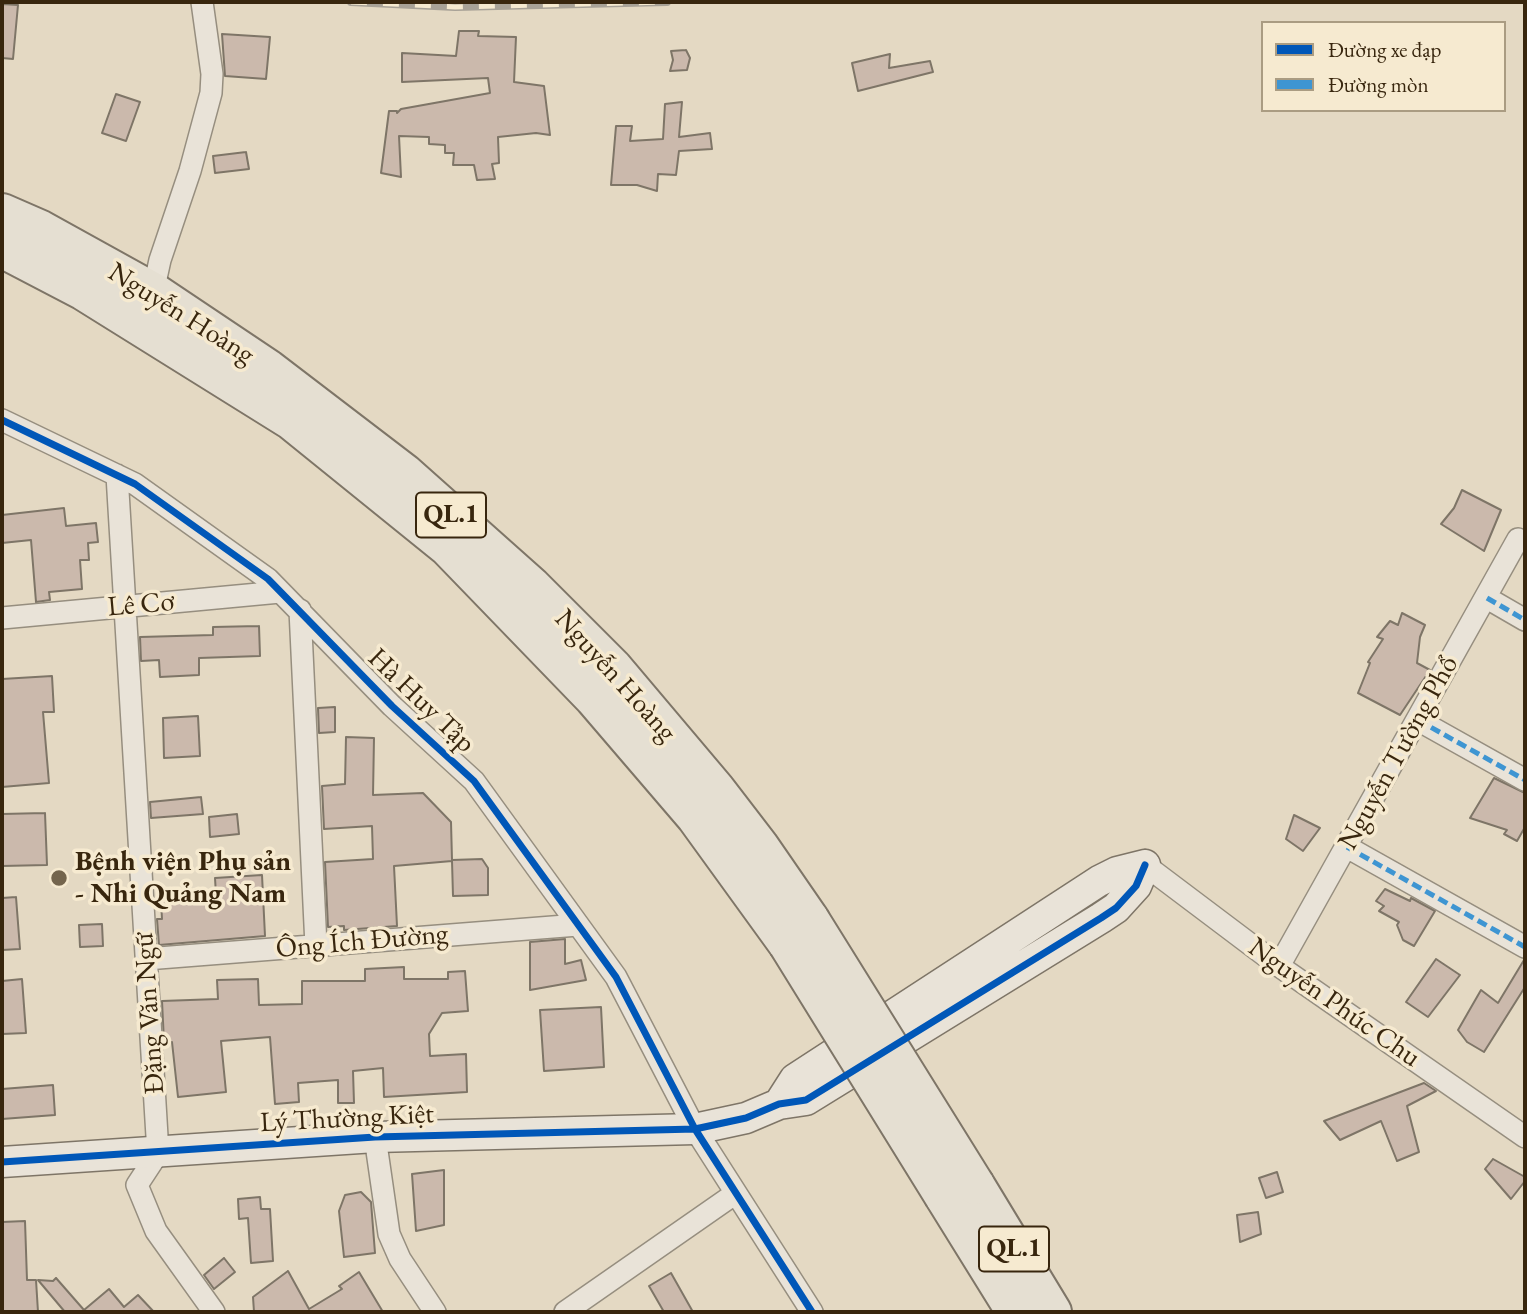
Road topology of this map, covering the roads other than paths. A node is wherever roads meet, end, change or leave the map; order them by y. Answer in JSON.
{"nodes":[{"id":1,"x":202,"y":2,"type":"edge"},
{"id":2,"x":2,"y":213,"type":"edge"},
{"id":3,"x":2,"y":247,"type":"edge"},
{"id":4,"x":153,"y":292,"type":"junction"},
{"id":5,"x":2,"y":420,"type":"edge"},
{"id":6,"x":117,"y":475,"type":"junction"},
{"id":7,"x":1518,"y":539,"type":"dead end"},
{"id":8,"x":280,"y":592,"type":"junction"},
{"id":9,"x":1487,"y":598,"type":"junction"},
{"id":10,"x":124,"y":607,"type":"junction"},
{"id":11,"x":300,"y":610,"type":"junction"},
{"id":12,"x":2,"y":618,"type":"edge"},
{"id":13,"x":1525,"y":620,"type":"edge"},
{"id":14,"x":1418,"y":720,"type":"junction"},
{"id":15,"x":1525,"y":780,"type":"edge"},
{"id":16,"x":1347,"y":847,"type":"junction"},
{"id":17,"x":1145,"y":865,"type":"joint"},
{"id":18,"x":578,"y":925,"type":"junction"},
{"id":19,"x":799,"y":932,"type":"junction"},
{"id":20,"x":316,"y":946,"type":"junction"},
{"id":21,"x":1525,"y":947,"type":"edge"},
{"id":22,"x":146,"y":959,"type":"junction"},
{"id":23,"x":1279,"y":966,"type":"junction"},
{"id":24,"x":695,"y":1129,"type":"junction"},
{"id":25,"x":375,"y":1136,"type":"junction"},
{"id":26,"x":1525,"y":1137,"type":"edge"},
{"id":27,"x":158,"y":1153,"type":"junction"},
{"id":28,"x":2,"y":1162,"type":"edge"},
{"id":29,"x":960,"y":1190,"type":"junction"},
{"id":30,"x":736,"y":1193,"type":"junction"},
{"id":31,"x":214,"y":1312,"type":"edge"},
{"id":32,"x":435,"y":1312,"type":"edge"},
{"id":33,"x":565,"y":1312,"type":"edge"},
{"id":34,"x":812,"y":1312,"type":"edge"},
{"id":35,"x":1016,"y":1312,"type":"edge"},
{"id":36,"x":1052,"y":1312,"type":"edge"}],
"edges":[{"from":1,"to":4,"type":"street"},
{"from":2,"to":4,"type":"highway","name":"Nguyễn Hoàng","number":"QL.1"},
{"from":3,"to":19,"type":"highway","name":"Nguyễn Hoàng","number":"QL.1"},
{"from":4,"to":19,"type":"highway","name":"Nguyễn Hoàng","number":"QL.1"},
{"from":5,"to":6,"type":"street","name":"Hà Huy Tập"},
{"from":6,"to":8,"type":"street","name":"Hà Huy Tập"},
{"from":6,"to":10,"type":"street","name":"Đặng Văn Ngữ"},
{"from":7,"to":9,"type":"street","name":"Nguyễn Tường Phổ"},
{"from":8,"to":10,"type":"street","name":"Lê Cơ"},
{"from":8,"to":11,"type":"street","name":"Hà Huy Tập"},
{"from":9,"to":13,"type":"street"},
{"from":9,"to":14,"type":"street","name":"Nguyễn Tường Phổ"},
{"from":10,"to":12,"type":"street","name":"Lê Cơ"},
{"from":10,"to":22,"type":"street","name":"Đặng Văn Ngữ"},
{"from":11,"to":18,"type":"street","name":"Hà Huy Tập"},
{"from":11,"to":20,"type":"street"},
{"from":14,"to":15,"type":"street"},
{"from":14,"to":16,"type":"street","name":"Nguyễn Tường Phổ"},
{"from":16,"to":21,"type":"street"},
{"from":16,"to":23,"type":"street","name":"Nguyễn Tường Phổ"},
{"from":17,"to":23,"type":"street","name":"Nguyễn Phúc Chu"},
{"from":17,"to":24,"type":"street","name":"Lý Thường Kiệt"},
{"from":18,"to":20,"type":"street","name":"Ông Ích Đường"},
{"from":18,"to":24,"type":"street","name":"Hà Huy Tập"},
{"from":19,"to":29,"type":"highway","name":"Nguyễn Hoàng","number":"QL.1","bridge":true},
{"from":20,"to":22,"type":"street","name":"Ông Ích Đường"},
{"from":22,"to":27,"type":"street","name":"Đặng Văn Ngữ"},
{"from":23,"to":26,"type":"street","name":"Nguyễn Phúc Chu"},
{"from":24,"to":25,"type":"street","name":"Lý Thường Kiệt"},
{"from":24,"to":30,"type":"street"},
{"from":25,"to":27,"type":"street","name":"Lý Thường Kiệt"},
{"from":25,"to":32,"type":"street"},
{"from":27,"to":28,"type":"street","name":"Lý Thường Kiệt"},
{"from":27,"to":31,"type":"street"},
{"from":29,"to":35,"type":"highway","name":"Nguyễn Hoàng","number":"QL.1"},
{"from":29,"to":36,"type":"highway","name":"Nguyễn Hoàng","number":"QL.1"},
{"from":30,"to":33,"type":"street"},
{"from":30,"to":34,"type":"street"}]}
